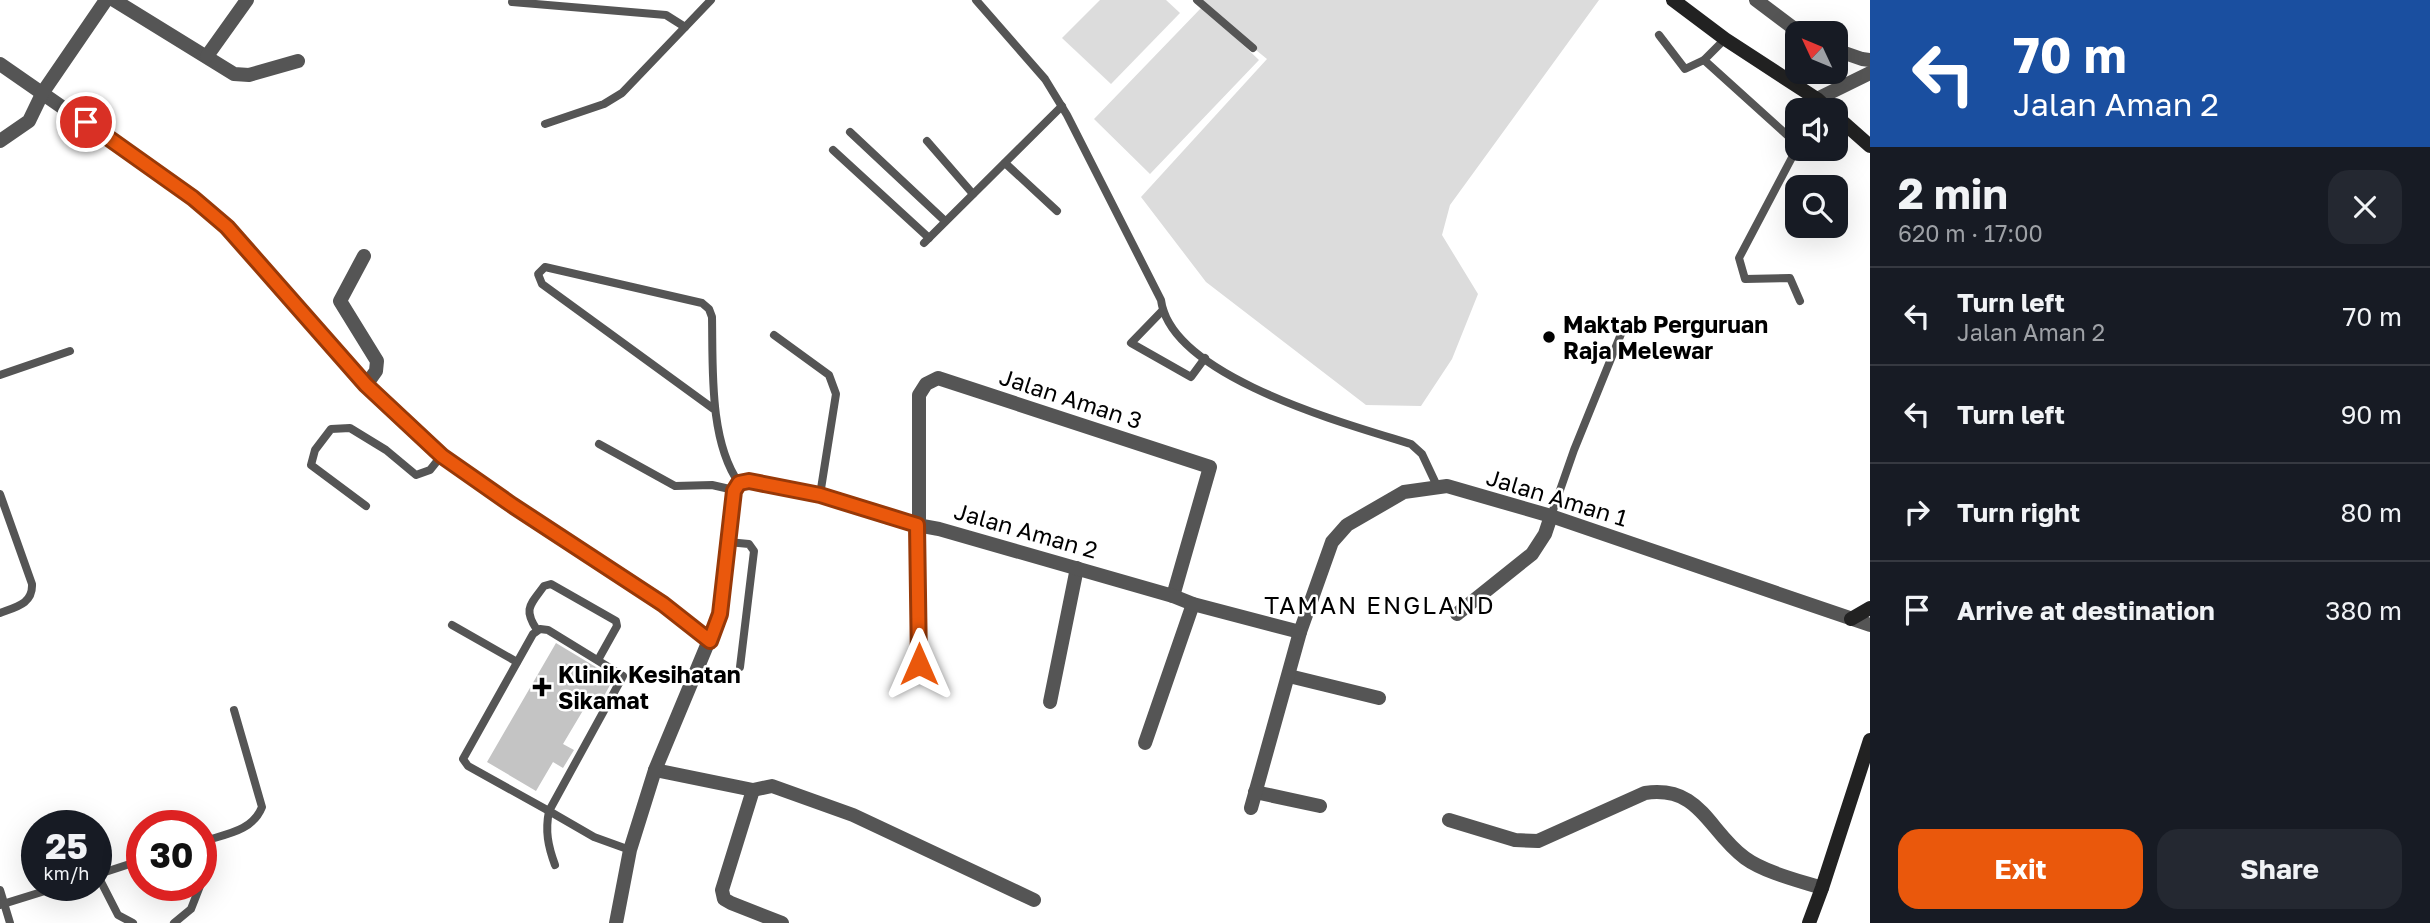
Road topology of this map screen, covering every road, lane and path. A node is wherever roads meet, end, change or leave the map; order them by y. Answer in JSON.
{"nodes":[{"id":1,"x":106,"y":0,"type":"edge"},
{"id":2,"x":114,"y":0,"type":"edge"},
{"id":3,"x":247,"y":0,"type":"edge"},
{"id":4,"x":711,"y":0,"type":"edge"},
{"id":5,"x":976,"y":0,"type":"edge"},
{"id":6,"x":1197,"y":0,"type":"edge"},
{"id":7,"x":1672,"y":0,"type":"edge"},
{"id":8,"x":1756,"y":0,"type":"edge"},
{"id":9,"x":512,"y":2,"type":"edge"},
{"id":10,"x":1785,"y":22,"type":"edge"},
{"id":11,"x":685,"y":27,"type":"junction"},
{"id":12,"x":1659,"y":35,"type":"dead end"},
{"id":13,"x":1725,"y":38,"type":"junction"},
{"id":14,"x":1253,"y":48,"type":"dead end"},
{"id":15,"x":1848,"y":54,"type":"edge"},
{"id":16,"x":207,"y":56,"type":"junction"},
{"id":17,"x":1704,"y":60,"type":"junction"},
{"id":18,"x":1870,"y":60,"type":"edge"},
{"id":19,"x":298,"y":61,"type":"dead end"},
{"id":20,"x":0,"y":64,"type":"edge"},
{"id":21,"x":1870,"y":73,"type":"edge"},
{"id":22,"x":43,"y":92,"type":"junction"},
{"id":23,"x":1815,"y":98,"type":"edge"},
{"id":24,"x":1818,"y":98,"type":"edge"},
{"id":25,"x":1062,"y":106,"type":"junction"},
{"id":26,"x":545,"y":124,"type":"dead end"},
{"id":27,"x":1848,"y":127,"type":"edge"},
{"id":28,"x":850,"y":132,"type":"dead end"},
{"id":29,"x":1785,"y":135,"type":"edge"},
{"id":30,"x":0,"y":141,"type":"edge"},
{"id":31,"x":927,"y":141,"type":"dead end"},
{"id":32,"x":1870,"y":146,"type":"edge"},
{"id":33,"x":834,"y":149,"type":"dead end"},
{"id":34,"x":1789,"y":161,"type":"edge"},
{"id":35,"x":1004,"y":163,"type":"junction"},
{"id":36,"x":973,"y":194,"type":"junction"},
{"id":37,"x":1057,"y":211,"type":"dead end"},
{"id":38,"x":945,"y":221,"type":"junction"},
{"id":39,"x":364,"y":256,"type":"dead end"},
{"id":40,"x":1800,"y":300,"type":"dead end"},
{"id":41,"x":1163,"y":310,"type":"junction"},
{"id":42,"x":1621,"y":334,"type":"dead end"},
{"id":43,"x":774,"y":335,"type":"dead end"},
{"id":44,"x":70,"y":351,"type":"dead end"},
{"id":45,"x":1205,"y":358,"type":"junction"},
{"id":46,"x":0,"y":375,"type":"edge"},
{"id":47,"x":366,"y":385,"type":"junction"},
{"id":48,"x":715,"y":410,"type":"junction"},
{"id":49,"x":600,"y":444,"type":"dead end"},
{"id":50,"x":442,"y":456,"type":"junction"},
{"id":51,"x":736,"y":487,"type":"junction"},
{"id":52,"x":1438,"y":488,"type":"junction"},
{"id":53,"x":0,"y":494,"type":"edge"},
{"id":54,"x":820,"y":495,"type":"junction"},
{"id":55,"x":366,"y":506,"type":"dead end"},
{"id":56,"x":1551,"y":516,"type":"junction"},
{"id":57,"x":917,"y":525,"type":"junction"},
{"id":58,"x":728,"y":542,"type":"junction"},
{"id":59,"x":1077,"y":568,"type":"junction"},
{"id":60,"x":1173,"y":596,"type":"junction"},
{"id":61,"x":1193,"y":604,"type":"junction"},
{"id":62,"x":1870,"y":608,"type":"edge"},
{"id":63,"x":0,"y":612,"type":"edge"},
{"id":64,"x":1457,"y":614,"type":"dead end"},
{"id":65,"x":1851,"y":619,"type":"junction"},
{"id":66,"x":452,"y":625,"type":"dead end"},
{"id":67,"x":1870,"y":625,"type":"edge"},
{"id":68,"x":537,"y":630,"type":"junction"},
{"id":69,"x":1300,"y":632,"type":"junction"},
{"id":70,"x":710,"y":641,"type":"junction"},
{"id":71,"x":598,"y":660,"type":"junction"},
{"id":72,"x":517,"y":662,"type":"junction"},
{"id":73,"x":919,"y":664,"type":"dead end"},
{"id":74,"x":740,"y":667,"type":"dead end"},
{"id":75,"x":1289,"y":676,"type":"junction"},
{"id":76,"x":1379,"y":698,"type":"dead end"},
{"id":77,"x":1050,"y":702,"type":"dead end"},
{"id":78,"x":234,"y":710,"type":"dead end"},
{"id":79,"x":1870,"y":740,"type":"edge"},
{"id":80,"x":1145,"y":743,"type":"dead end"},
{"id":81,"x":655,"y":770,"type":"junction"},
{"id":82,"x":752,"y":790,"type":"junction"},
{"id":83,"x":1255,"y":792,"type":"junction"},
{"id":84,"x":1320,"y":806,"type":"dead end"},
{"id":85,"x":1251,"y":808,"type":"dead end"},
{"id":86,"x":549,"y":811,"type":"junction"},
{"id":87,"x":1449,"y":820,"type":"dead end"},
{"id":88,"x":217,"y":837,"type":"edge"},
{"id":89,"x":630,"y":850,"type":"junction"},
{"id":90,"x":555,"y":865,"type":"dead end"},
{"id":91,"x":1822,"y":888,"type":"junction"},
{"id":92,"x":0,"y":890,"type":"edge"},
{"id":93,"x":21,"y":898,"type":"edge"},
{"id":94,"x":1034,"y":900,"type":"dead end"},
{"id":95,"x":111,"y":901,"type":"edge"},
{"id":96,"x":194,"y":901,"type":"edge"},
{"id":97,"x":2,"y":904,"type":"edge"},
{"id":98,"x":10,"y":923,"type":"edge"},
{"id":99,"x":133,"y":923,"type":"edge"},
{"id":100,"x":174,"y":923,"type":"edge"},
{"id":101,"x":616,"y":923,"type":"edge"},
{"id":102,"x":782,"y":923,"type":"edge"},
{"id":103,"x":1809,"y":923,"type":"edge"}],
"edges":[{"from":1,"to":22,"type":"street"},
{"from":2,"to":16,"type":"street"},
{"from":3,"to":16,"type":"street"},
{"from":4,"to":11,"type":"lane"},
{"from":5,"to":25,"type":"lane"},
{"from":6,"to":14,"type":"lane"},
{"from":7,"to":13,"type":"main road"},
{"from":8,"to":10,"type":"street"},
{"from":9,"to":11,"type":"lane"},
{"from":11,"to":26,"type":"lane"},
{"from":12,"to":17,"type":"lane"},
{"from":13,"to":17,"type":"lane"},
{"from":13,"to":23,"type":"main road"},
{"from":15,"to":18,"type":"street"},
{"from":16,"to":19,"type":"street"},
{"from":17,"to":29,"type":"lane"},
{"from":20,"to":22,"type":"street"},
{"from":21,"to":24,"type":"street"},
{"from":22,"to":30,"type":"street"},
{"from":22,"to":47,"type":"street"},
{"from":25,"to":35,"type":"lane"},
{"from":25,"to":41,"type":"lane"},
{"from":27,"to":32,"type":"main road"},
{"from":28,"to":38,"type":"lane"},
{"from":31,"to":36,"type":"lane"},
{"from":33,"to":38,"type":"lane"},
{"from":34,"to":40,"type":"lane"},
{"from":35,"to":36,"type":"lane"},
{"from":35,"to":37,"type":"lane"},
{"from":36,"to":38,"type":"lane"},
{"from":39,"to":47,"type":"street"},
{"from":41,"to":45,"type":"lane"},
{"from":41,"to":45,"type":"lane"},
{"from":42,"to":56,"type":"lane"},
{"from":43,"to":54,"type":"lane"},
{"from":44,"to":46,"type":"lane"},
{"from":45,"to":52,"type":"lane"},
{"from":47,"to":50,"type":"street"},
{"from":48,"to":48,"type":"lane"},
{"from":48,"to":51,"type":"lane"},
{"from":49,"to":51,"type":"lane"},
{"from":50,"to":55,"type":"lane"},
{"from":50,"to":70,"type":"street"},
{"from":51,"to":54,"type":"street","name":"Jalan Aman 2"},
{"from":51,"to":58,"type":"street"},
{"from":52,"to":56,"type":"street","name":"Jalan Aman 1"},
{"from":52,"to":69,"type":"street","name":"Jalan Aman 1"},
{"from":53,"to":63,"type":"lane"},
{"from":54,"to":57,"type":"street","name":"Jalan Aman 2"},
{"from":56,"to":64,"type":"street"},
{"from":56,"to":65,"type":"street","name":"Jalan Aman 1"},
{"from":57,"to":59,"type":"street","name":"Jalan Aman 2"},
{"from":57,"to":60,"type":"street","name":"Jalan Aman 3"},
{"from":57,"to":73,"type":"street"},
{"from":58,"to":70,"type":"street"},
{"from":58,"to":74,"type":"lane"},
{"from":59,"to":60,"type":"street","name":"Jalan Aman 2"},
{"from":59,"to":77,"type":"street"},
{"from":60,"to":61,"type":"street","name":"Jalan Aman 2"},
{"from":61,"to":69,"type":"street","name":"Jalan Aman 2"},
{"from":61,"to":80,"type":"street"},
{"from":62,"to":65,"type":"main road"},
{"from":65,"to":67,"type":"street","name":"Jalan Aman 1"},
{"from":66,"to":72,"type":"lane"},
{"from":68,"to":71,"type":"lane"},
{"from":68,"to":71,"type":"lane"},
{"from":68,"to":72,"type":"lane"},
{"from":69,"to":75,"type":"street","name":"Jalan Aman 1"},
{"from":70,"to":81,"type":"street"},
{"from":71,"to":86,"type":"lane"},
{"from":72,"to":86,"type":"lane"},
{"from":75,"to":76,"type":"street"},
{"from":75,"to":83,"type":"street","name":"Jalan Aman 1"},
{"from":78,"to":88,"type":"lane"},
{"from":79,"to":91,"type":"main road"},
{"from":81,"to":82,"type":"street"},
{"from":81,"to":89,"type":"street"},
{"from":82,"to":94,"type":"street"},
{"from":82,"to":102,"type":"street"},
{"from":83,"to":84,"type":"street"},
{"from":83,"to":85,"type":"street","name":"Jalan Aman 1"},
{"from":86,"to":89,"type":"lane"},
{"from":86,"to":90,"type":"lane"},
{"from":87,"to":91,"type":"street"},
{"from":89,"to":101,"type":"street"},
{"from":91,"to":103,"type":"main road"},
{"from":92,"to":97,"type":"lane"},
{"from":93,"to":97,"type":"lane"},
{"from":95,"to":99,"type":"lane"},
{"from":96,"to":100,"type":"lane"},
{"from":97,"to":98,"type":"lane"}]}
